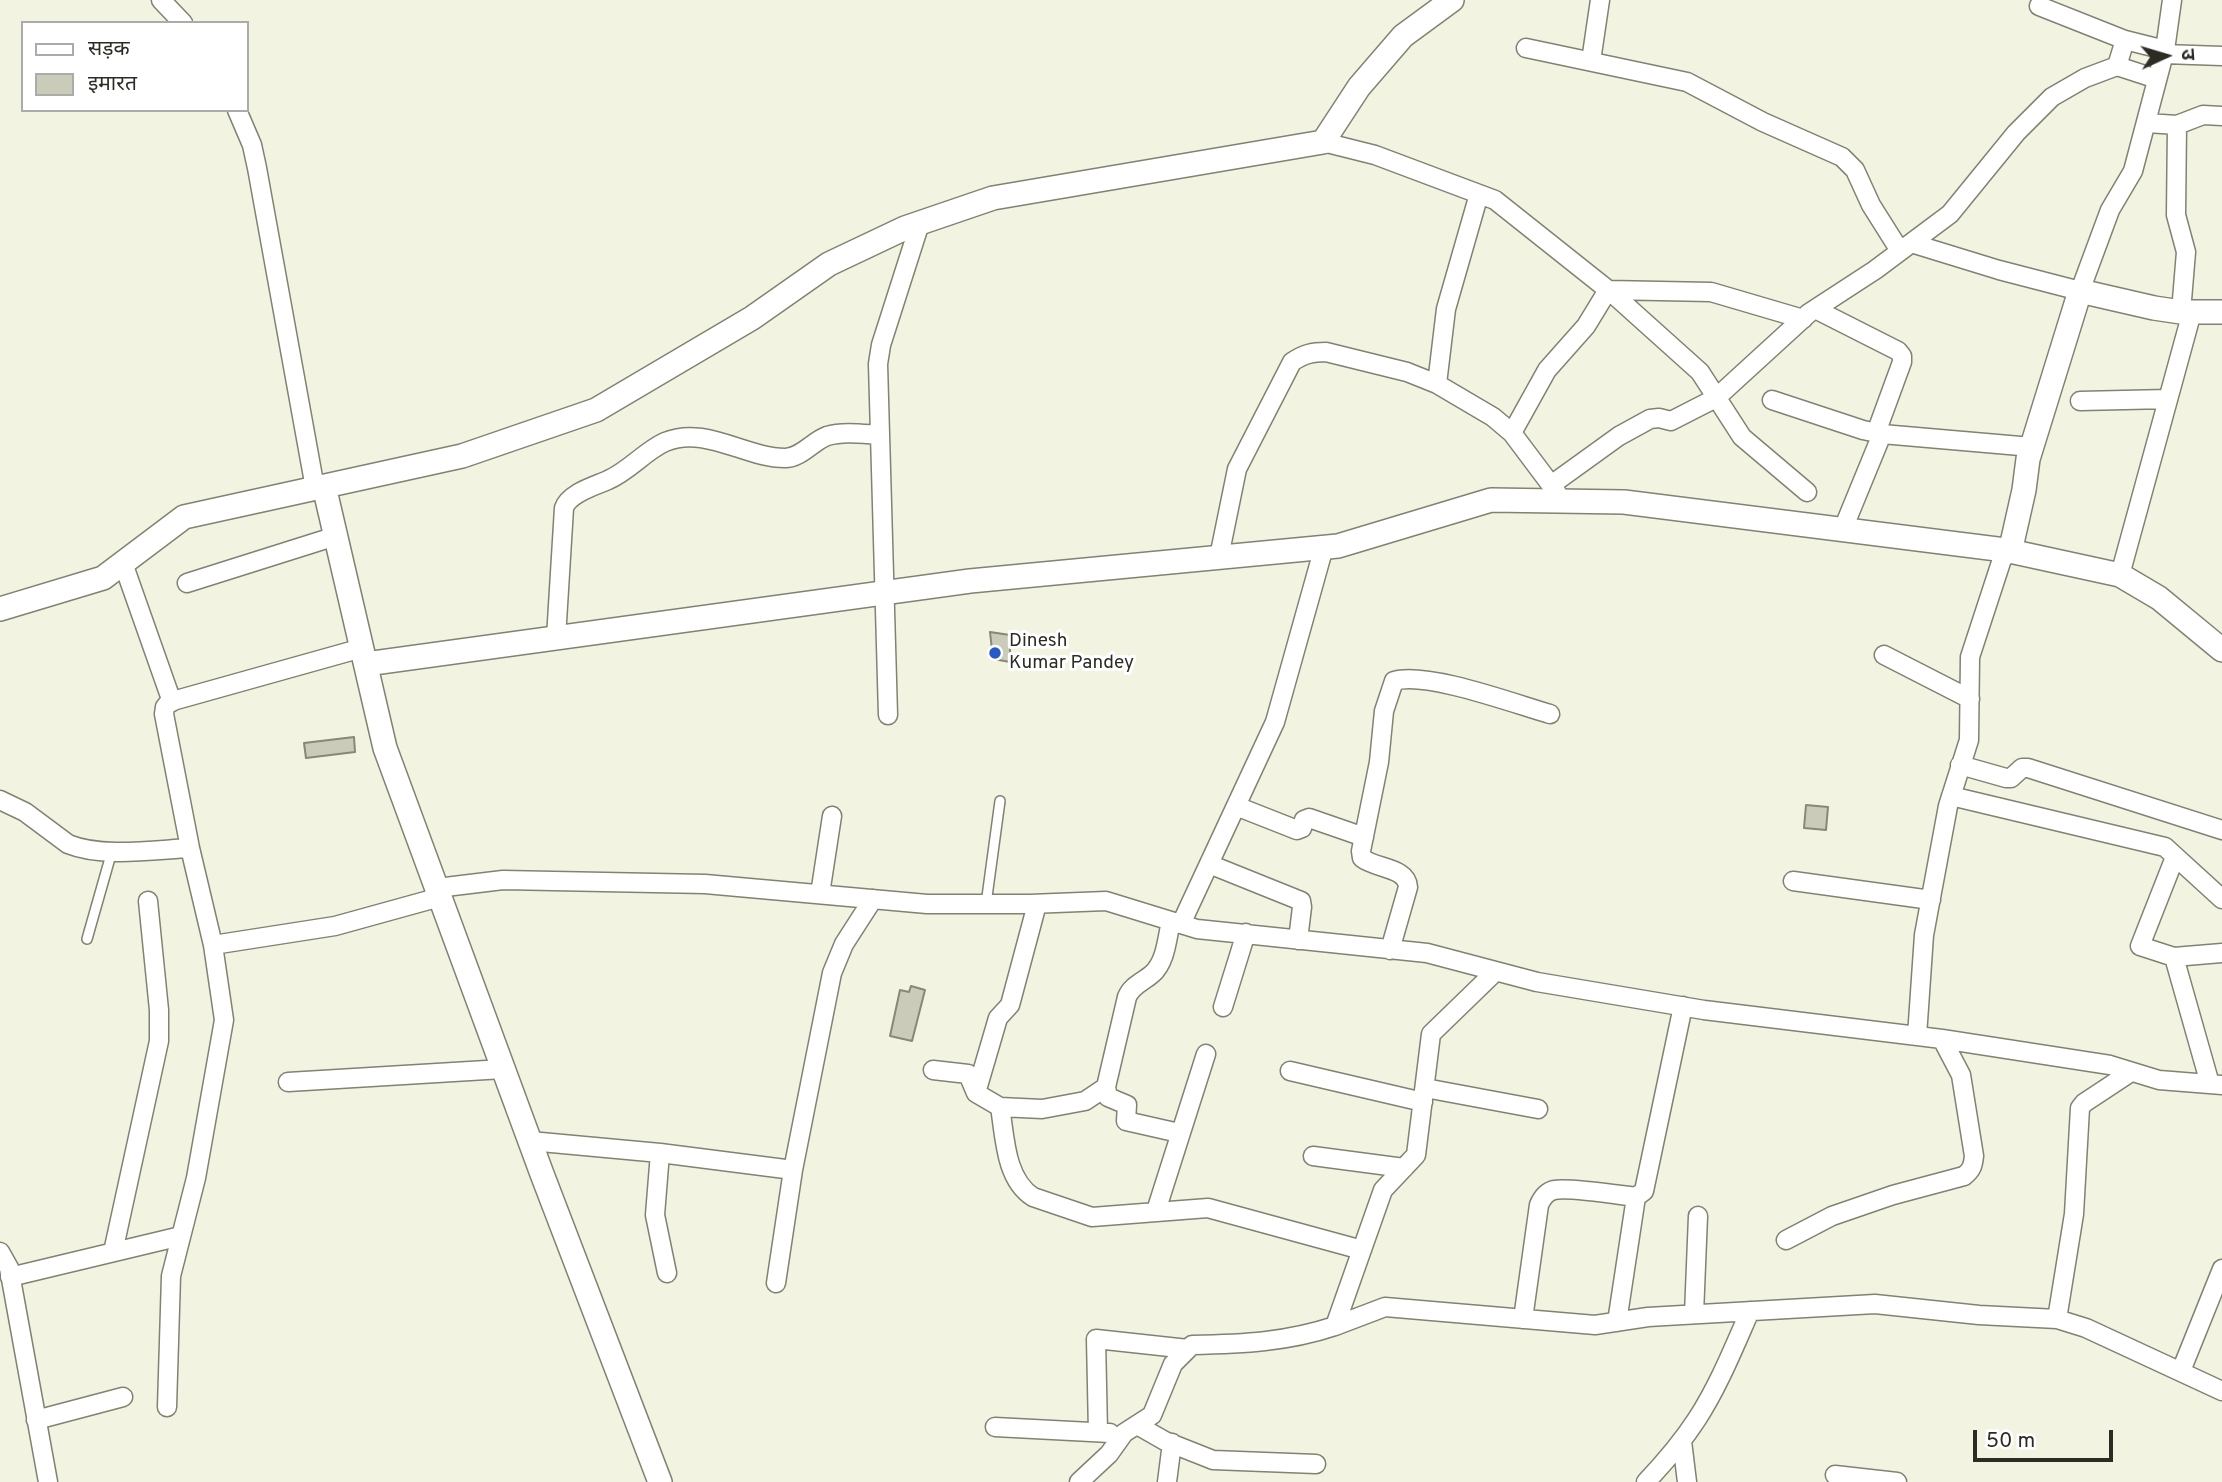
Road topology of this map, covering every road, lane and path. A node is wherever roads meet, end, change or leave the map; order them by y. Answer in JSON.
{"nodes":[{"id":1,"x":161,"y":0,"type":"edge"},
{"id":2,"x":1452,"y":0,"type":"edge"},
{"id":3,"x":1600,"y":0,"type":"edge"},
{"id":4,"x":2172,"y":0,"type":"edge"},
{"id":5,"x":2039,"y":6,"type":"dead end"},
{"id":6,"x":177,"y":12,"type":"edge"},
{"id":7,"x":2125,"y":40,"type":"junction"},
{"id":8,"x":1527,"y":48,"type":"dead end"},
{"id":9,"x":2164,"y":52,"type":"junction"},
{"id":10,"x":2222,"y":56,"type":"edge"},
{"id":11,"x":1591,"y":61,"type":"junction"},
{"id":12,"x":2117,"y":66,"type":"junction"},
{"id":13,"x":2157,"y":79,"type":"junction"},
{"id":14,"x":238,"y":112,"type":"edge"},
{"id":15,"x":2222,"y":116,"type":"edge"},
{"id":16,"x":2147,"y":123,"type":"junction"},
{"id":17,"x":2178,"y":125,"type":"junction"},
{"id":18,"x":1323,"y":142,"type":"junction"},
{"id":19,"x":1479,"y":194,"type":"junction"},
{"id":20,"x":920,"y":223,"type":"junction"},
{"id":21,"x":1905,"y":247,"type":"junction"},
{"id":22,"x":1608,"y":290,"type":"junction"},
{"id":23,"x":2080,"y":291,"type":"junction"},
{"id":24,"x":2186,"y":312,"type":"junction"},
{"id":25,"x":2222,"y":312,"type":"edge"},
{"id":26,"x":1809,"y":314,"type":"junction"},
{"id":27,"x":1437,"y":384,"type":"junction"},
{"id":28,"x":1716,"y":398,"type":"junction"},
{"id":29,"x":2168,"y":399,"type":"junction"},
{"id":30,"x":1772,"y":400,"type":"dead end"},
{"id":31,"x":2080,"y":401,"type":"dead end"},
{"id":32,"x":1512,"y":433,"type":"junction"},
{"id":33,"x":1879,"y":433,"type":"junction"},
{"id":34,"x":880,"y":435,"type":"junction"},
{"id":35,"x":2032,"y":447,"type":"junction"},
{"id":36,"x":320,"y":487,"type":"junction"},
{"id":37,"x":1807,"y":492,"type":"dead end"},
{"id":38,"x":1558,"y":493,"type":"junction"},
{"id":39,"x":1843,"y":529,"type":"junction"},
{"id":40,"x":336,"y":536,"type":"junction"},
{"id":41,"x":1324,"y":547,"type":"junction"},
{"id":42,"x":2008,"y":551,"type":"junction"},
{"id":43,"x":1219,"y":557,"type":"junction"},
{"id":44,"x":123,"y":563,"type":"junction"},
{"id":45,"x":2120,"y":575,"type":"junction"},
{"id":46,"x":187,"y":583,"type":"dead end"},
{"id":47,"x":884,"y":593,"type":"junction"},
{"id":48,"x":0,"y":609,"type":"edge"},
{"id":49,"x":556,"y":638,"type":"junction"},
{"id":50,"x":2222,"y":650,"type":"edge"},
{"id":51,"x":1884,"y":655,"type":"dead end"},
{"id":52,"x":364,"y":656,"type":"junction"},
{"id":53,"x":1970,"y":699,"type":"junction"},
{"id":54,"x":172,"y":702,"type":"junction"},
{"id":55,"x":1550,"y":714,"type":"dead end"},
{"id":56,"x":888,"y":715,"type":"dead end"},
{"id":57,"x":1961,"y":765,"type":"junction"},
{"id":58,"x":1951,"y":796,"type":"junction"},
{"id":59,"x":0,"y":800,"type":"edge"},
{"id":60,"x":1000,"y":801,"type":"dead end"},
{"id":61,"x":1236,"y":806,"type":"junction"},
{"id":62,"x":832,"y":816,"type":"dead end"},
{"id":63,"x":2222,"y":830,"type":"edge"},
{"id":64,"x":1364,"y":837,"type":"junction"},
{"id":65,"x":190,"y":848,"type":"junction"},
{"id":66,"x":112,"y":851,"type":"junction"},
{"id":67,"x":2175,"y":857,"type":"junction"},
{"id":68,"x":1209,"y":863,"type":"junction"},
{"id":69,"x":1793,"y":881,"type":"dead end"},
{"id":70,"x":438,"y":893,"type":"junction"},
{"id":71,"x":820,"y":894,"type":"junction"},
{"id":72,"x":873,"y":899,"type":"junction"},
{"id":73,"x":2222,"y":899,"type":"edge"},
{"id":74,"x":1931,"y":900,"type":"junction"},
{"id":75,"x":148,"y":901,"type":"dead end"},
{"id":76,"x":986,"y":904,"type":"junction"},
{"id":77,"x":1037,"y":904,"type":"junction"},
{"id":78,"x":1176,"y":922,"type":"junction"},
{"id":79,"x":1246,"y":933,"type":"junction"},
{"id":80,"x":87,"y":939,"type":"dead end"},
{"id":81,"x":1298,"y":940,"type":"junction"},
{"id":82,"x":213,"y":945,"type":"junction"},
{"id":83,"x":1390,"y":950,"type":"junction"},
{"id":84,"x":2222,"y":953,"type":"edge"},
{"id":85,"x":2174,"y":957,"type":"junction"},
{"id":86,"x":1496,"y":971,"type":"junction"},
{"id":87,"x":1683,"y":1006,"type":"junction"},
{"id":88,"x":1223,"y":1007,"type":"dead end"},
{"id":89,"x":1917,"y":1036,"type":"junction"},
{"id":90,"x":1942,"y":1039,"type":"junction"},
{"id":91,"x":1206,"y":1054,"type":"dead end"},
{"id":92,"x":503,"y":1069,"type":"junction"},
{"id":93,"x":933,"y":1070,"type":"dead end"},
{"id":94,"x":1290,"y":1071,"type":"dead end"},
{"id":95,"x":2131,"y":1072,"type":"junction"},
{"id":96,"x":288,"y":1082,"type":"dead end"},
{"id":97,"x":2216,"y":1084,"type":"edge"},
{"id":98,"x":1106,"y":1087,"type":"junction"},
{"id":99,"x":976,"y":1093,"type":"junction"},
{"id":100,"x":1424,"y":1095,"type":"junction"},
{"id":101,"x":1000,"y":1107,"type":"junction"},
{"id":102,"x":1538,"y":1109,"type":"dead end"},
{"id":103,"x":1179,"y":1132,"type":"junction"},
{"id":104,"x":530,"y":1141,"type":"junction"},
{"id":105,"x":660,"y":1153,"type":"junction"},
{"id":106,"x":1313,"y":1156,"type":"dead end"},
{"id":107,"x":1404,"y":1168,"type":"junction"},
{"id":108,"x":793,"y":1170,"type":"junction"},
{"id":109,"x":1636,"y":1197,"type":"junction"},
{"id":110,"x":1156,"y":1211,"type":"junction"},
{"id":111,"x":1698,"y":1216,"type":"dead end"},
{"id":112,"x":181,"y":1236,"type":"junction"},
{"id":113,"x":1786,"y":1240,"type":"dead end"},
{"id":114,"x":1362,"y":1250,"type":"junction"},
{"id":115,"x":0,"y":1252,"type":"edge"},
{"id":116,"x":113,"y":1252,"type":"junction"},
{"id":117,"x":2222,"y":1269,"type":"edge"},
{"id":118,"x":667,"y":1273,"type":"dead end"},
{"id":119,"x":10,"y":1277,"type":"junction"},
{"id":120,"x":776,"y":1283,"type":"dead end"},
{"id":121,"x":1750,"y":1311,"type":"junction"},
{"id":122,"x":1694,"y":1314,"type":"junction"},
{"id":123,"x":1523,"y":1319,"type":"junction"},
{"id":124,"x":2057,"y":1319,"type":"junction"},
{"id":125,"x":1617,"y":1322,"type":"junction"},
{"id":126,"x":1335,"y":1326,"type":"junction"},
{"id":127,"x":1188,"y":1349,"type":"junction"},
{"id":128,"x":2180,"y":1371,"type":"junction"},
{"id":129,"x":2222,"y":1391,"type":"edge"},
{"id":130,"x":123,"y":1397,"type":"dead end"},
{"id":131,"x":167,"y":1407,"type":"dead end"},
{"id":132,"x":36,"y":1420,"type":"junction"},
{"id":133,"x":995,"y":1427,"type":"dead end"},
{"id":134,"x":1130,"y":1429,"type":"junction"},
{"id":135,"x":1098,"y":1432,"type":"junction"},
{"id":136,"x":1682,"y":1441,"type":"junction"},
{"id":137,"x":1172,"y":1443,"type":"junction"},
{"id":138,"x":1317,"y":1464,"type":"dead end"},
{"id":139,"x":1835,"y":1475,"type":"dead end"},
{"id":140,"x":48,"y":1482,"type":"edge"},
{"id":141,"x":660,"y":1482,"type":"edge"},
{"id":142,"x":1079,"y":1482,"type":"edge"},
{"id":143,"x":1167,"y":1482,"type":"edge"},
{"id":144,"x":1646,"y":1482,"type":"edge"},
{"id":145,"x":1687,"y":1482,"type":"edge"},
{"id":146,"x":1897,"y":1482,"type":"edge"}],
"edges":[{"from":1,"to":6,"type":"street"},
{"from":2,"to":18,"type":"street"},
{"from":3,"to":11,"type":"street"},
{"from":4,"to":9,"type":"street"},
{"from":5,"to":7,"type":"street"},
{"from":7,"to":9,"type":"street"},
{"from":7,"to":12,"type":"street"},
{"from":8,"to":11,"type":"street"},
{"from":9,"to":10,"type":"street"},
{"from":9,"to":13,"type":"street"},
{"from":11,"to":21,"type":"street"},
{"from":12,"to":13,"type":"street"},
{"from":12,"to":21,"type":"street"},
{"from":13,"to":16,"type":"street"},
{"from":14,"to":36,"type":"street"},
{"from":15,"to":17,"type":"street"},
{"from":16,"to":17,"type":"street"},
{"from":16,"to":23,"type":"street"},
{"from":17,"to":24,"type":"street"},
{"from":18,"to":19,"type":"street"},
{"from":18,"to":20,"type":"street"},
{"from":19,"to":22,"type":"street"},
{"from":19,"to":27,"type":"street"},
{"from":20,"to":34,"type":"street"},
{"from":20,"to":36,"type":"street"},
{"from":21,"to":23,"type":"street"},
{"from":21,"to":26,"type":"street"},
{"from":22,"to":26,"type":"street"},
{"from":22,"to":28,"type":"street"},
{"from":22,"to":32,"type":"street"},
{"from":23,"to":24,"type":"street"},
{"from":23,"to":35,"type":"street"},
{"from":24,"to":25,"type":"street"},
{"from":24,"to":29,"type":"street"},
{"from":26,"to":28,"type":"street"},
{"from":26,"to":33,"type":"street"},
{"from":27,"to":32,"type":"street"},
{"from":27,"to":43,"type":"street"},
{"from":28,"to":37,"type":"street"},
{"from":28,"to":38,"type":"street"},
{"from":29,"to":31,"type":"street"},
{"from":29,"to":45,"type":"street"},
{"from":30,"to":33,"type":"street"},
{"from":32,"to":38,"type":"street"},
{"from":33,"to":35,"type":"street"},
{"from":33,"to":39,"type":"street"},
{"from":34,"to":47,"type":"street"},
{"from":34,"to":49,"type":"street"},
{"from":35,"to":42,"type":"street"},
{"from":36,"to":40,"type":"street"},
{"from":36,"to":44,"type":"street"},
{"from":38,"to":39,"type":"street"},
{"from":38,"to":41,"type":"street"},
{"from":39,"to":42,"type":"street"},
{"from":40,"to":46,"type":"street"},
{"from":40,"to":52,"type":"street"},
{"from":41,"to":43,"type":"street"},
{"from":41,"to":61,"type":"street"},
{"from":42,"to":45,"type":"street"},
{"from":42,"to":53,"type":"street"},
{"from":43,"to":47,"type":"street"},
{"from":44,"to":48,"type":"street"},
{"from":44,"to":54,"type":"street"},
{"from":45,"to":50,"type":"street"},
{"from":47,"to":49,"type":"street"},
{"from":47,"to":56,"type":"street"},
{"from":49,"to":52,"type":"street"},
{"from":51,"to":53,"type":"street"},
{"from":52,"to":54,"type":"street"},
{"from":52,"to":70,"type":"street"},
{"from":53,"to":57,"type":"street"},
{"from":54,"to":65,"type":"street"},
{"from":55,"to":64,"type":"street"},
{"from":57,"to":58,"type":"street"},
{"from":57,"to":63,"type":"street"},
{"from":58,"to":67,"type":"street"},
{"from":58,"to":74,"type":"street"},
{"from":59,"to":66,"type":"street"},
{"from":60,"to":76,"type":"lane"},
{"from":61,"to":64,"type":"street"},
{"from":61,"to":68,"type":"street"},
{"from":62,"to":71,"type":"street"},
{"from":64,"to":83,"type":"street"},
{"from":65,"to":66,"type":"street"},
{"from":65,"to":82,"type":"street"},
{"from":66,"to":80,"type":"lane"},
{"from":67,"to":73,"type":"street"},
{"from":67,"to":85,"type":"street"},
{"from":68,"to":78,"type":"street"},
{"from":68,"to":81,"type":"street"},
{"from":69,"to":74,"type":"street"},
{"from":70,"to":71,"type":"street"},
{"from":70,"to":82,"type":"street"},
{"from":70,"to":92,"type":"street"},
{"from":71,"to":72,"type":"street"},
{"from":72,"to":76,"type":"street"},
{"from":72,"to":108,"type":"street"},
{"from":74,"to":89,"type":"street"},
{"from":75,"to":116,"type":"street"},
{"from":76,"to":77,"type":"street"},
{"from":77,"to":78,"type":"street"},
{"from":77,"to":99,"type":"street"},
{"from":78,"to":79,"type":"street"},
{"from":78,"to":98,"type":"street"},
{"from":79,"to":81,"type":"street"},
{"from":79,"to":88,"type":"street"},
{"from":81,"to":83,"type":"street"},
{"from":82,"to":112,"type":"street"},
{"from":83,"to":86,"type":"street"},
{"from":84,"to":85,"type":"street"},
{"from":85,"to":97,"type":"street"},
{"from":86,"to":87,"type":"street"},
{"from":86,"to":100,"type":"street"},
{"from":87,"to":89,"type":"street"},
{"from":87,"to":109,"type":"street"},
{"from":89,"to":90,"type":"street"},
{"from":90,"to":95,"type":"street"},
{"from":90,"to":113,"type":"street"},
{"from":91,"to":103,"type":"street"},
{"from":92,"to":96,"type":"street"},
{"from":92,"to":104,"type":"street"},
{"from":93,"to":99,"type":"street"},
{"from":94,"to":100,"type":"street"},
{"from":95,"to":97,"type":"street"},
{"from":95,"to":124,"type":"street"},
{"from":98,"to":101,"type":"street"},
{"from":98,"to":103,"type":"street"},
{"from":99,"to":101,"type":"street"},
{"from":100,"to":102,"type":"street"},
{"from":100,"to":107,"type":"street"},
{"from":101,"to":110,"type":"street"},
{"from":103,"to":110,"type":"street"},
{"from":104,"to":105,"type":"street"},
{"from":104,"to":141,"type":"street"},
{"from":105,"to":108,"type":"street"},
{"from":105,"to":118,"type":"street"},
{"from":106,"to":107,"type":"street"},
{"from":107,"to":114,"type":"street"},
{"from":108,"to":120,"type":"street"},
{"from":109,"to":123,"type":"street"},
{"from":109,"to":125,"type":"street"},
{"from":110,"to":114,"type":"street"},
{"from":111,"to":122,"type":"street"},
{"from":112,"to":116,"type":"street"},
{"from":112,"to":131,"type":"street"},
{"from":114,"to":126,"type":"street"},
{"from":115,"to":119,"type":"street"},
{"from":116,"to":119,"type":"street"},
{"from":117,"to":128,"type":"street"},
{"from":119,"to":132,"type":"street"},
{"from":121,"to":122,"type":"street"},
{"from":121,"to":124,"type":"street"},
{"from":121,"to":136,"type":"street"},
{"from":122,"to":125,"type":"street"},
{"from":123,"to":125,"type":"street"},
{"from":123,"to":126,"type":"street"},
{"from":124,"to":128,"type":"street"},
{"from":126,"to":127,"type":"street"},
{"from":127,"to":134,"type":"street"},
{"from":127,"to":135,"type":"street"},
{"from":128,"to":129,"type":"street"},
{"from":130,"to":132,"type":"street"},
{"from":132,"to":140,"type":"street"},
{"from":133,"to":135,"type":"street"},
{"from":134,"to":135,"type":"street"},
{"from":134,"to":137,"type":"street"},
{"from":134,"to":142,"type":"street"},
{"from":136,"to":144,"type":"street"},
{"from":136,"to":145,"type":"street"},
{"from":137,"to":138,"type":"street"},
{"from":137,"to":143,"type":"street"},
{"from":139,"to":146,"type":"street"}]}
